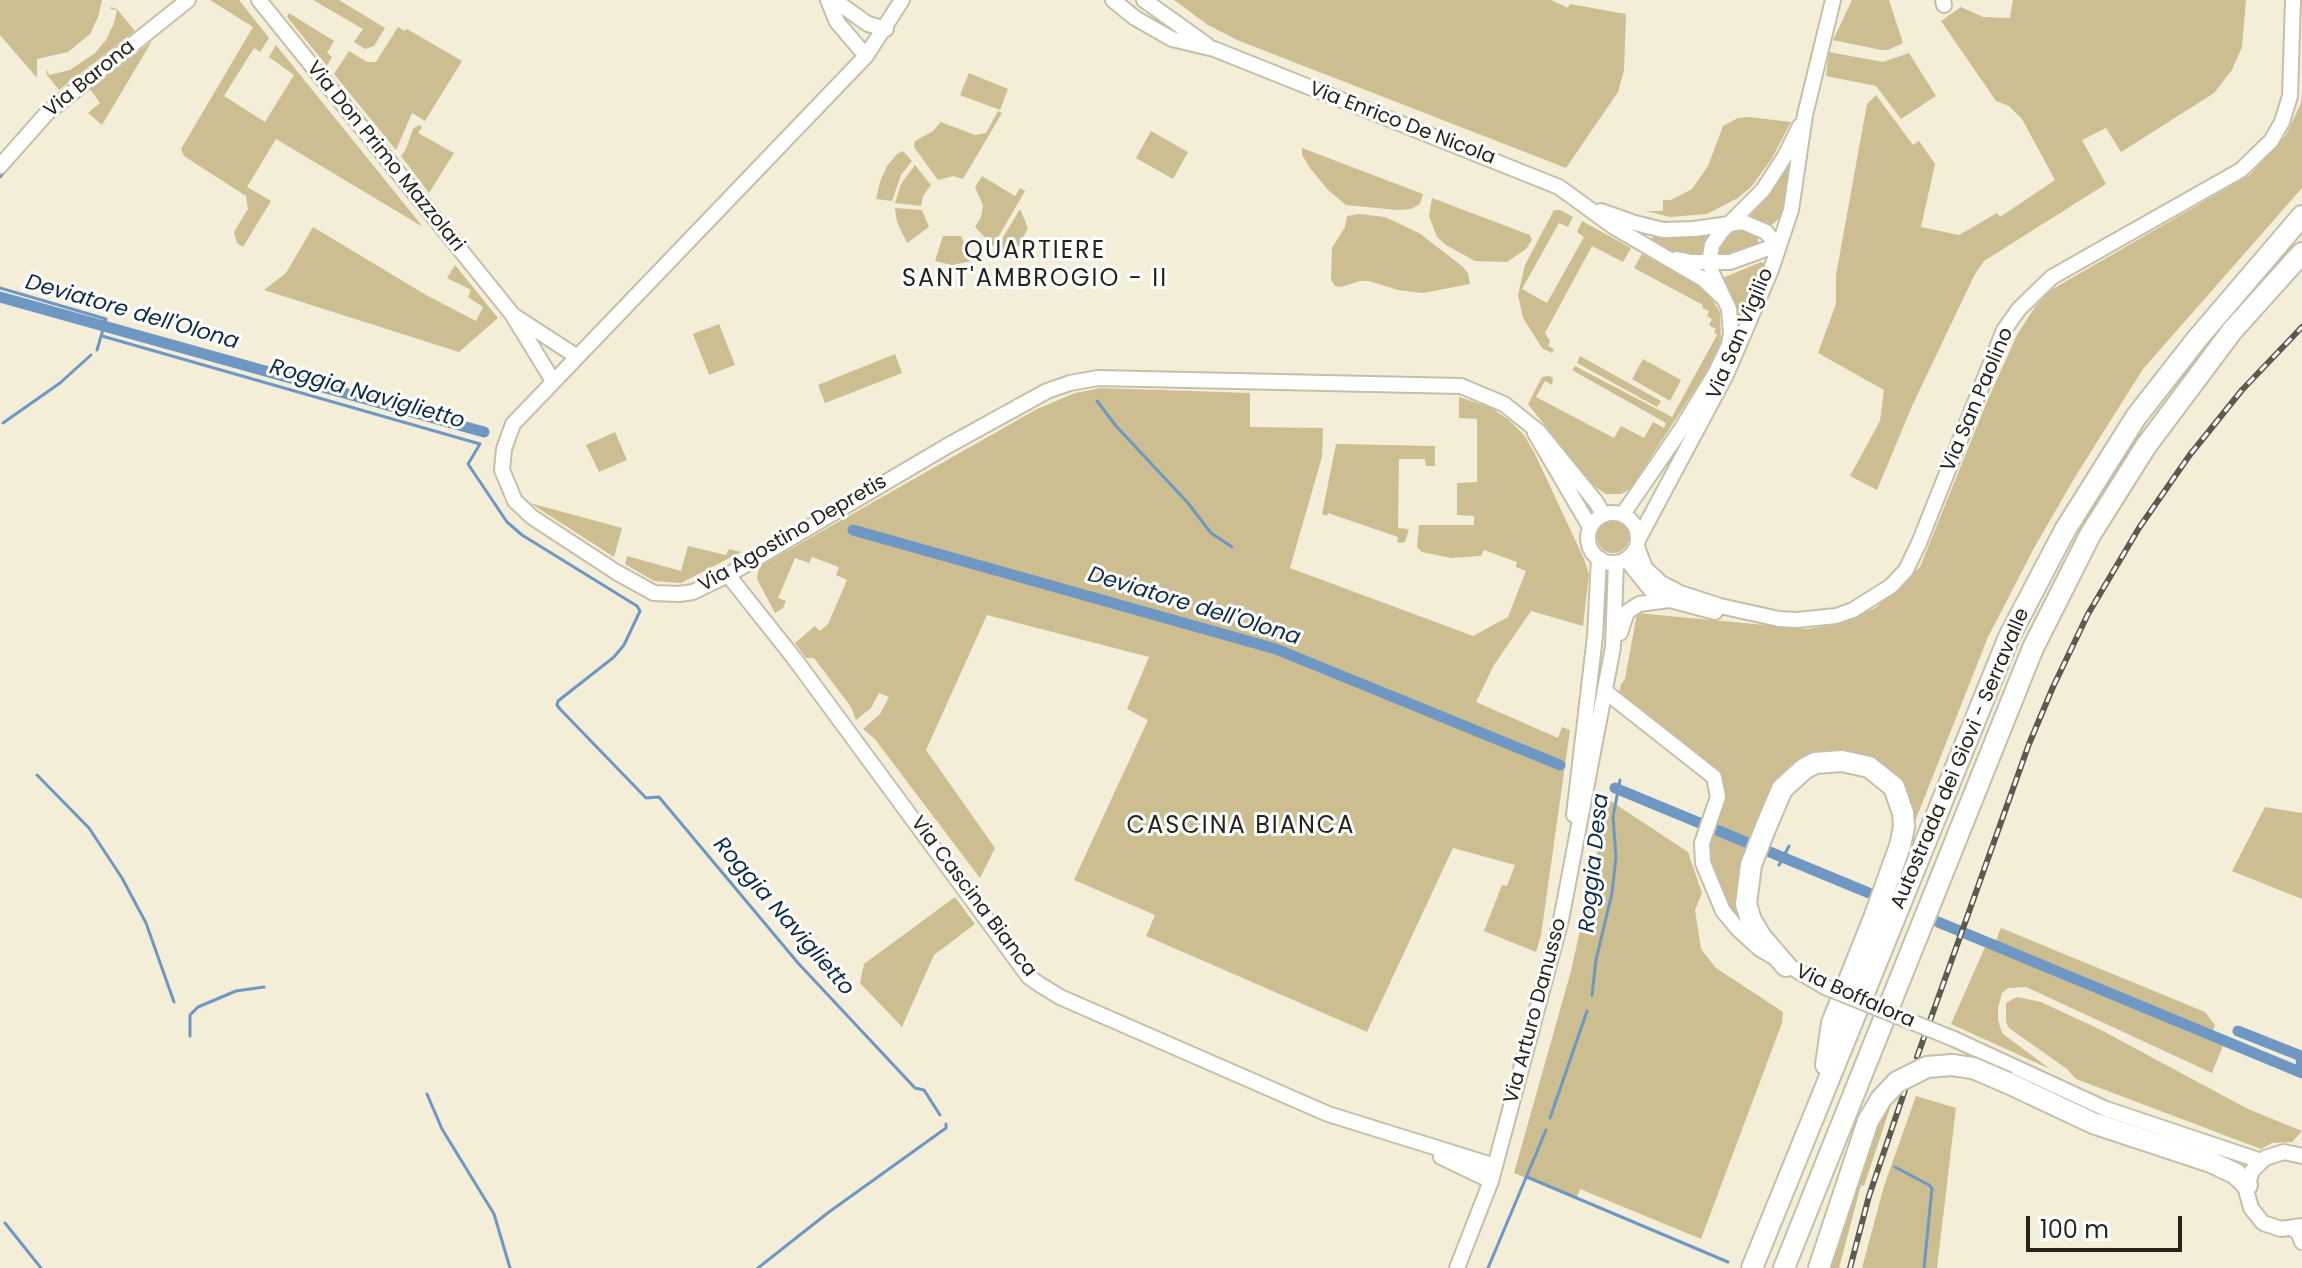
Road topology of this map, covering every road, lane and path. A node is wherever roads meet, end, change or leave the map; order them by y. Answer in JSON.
{"nodes":[{"id":1,"x":188,"y":0,"type":"edge"},
{"id":2,"x":259,"y":0,"type":"edge"},
{"id":3,"x":828,"y":0,"type":"edge"},
{"id":4,"x":834,"y":0,"type":"edge"},
{"id":5,"x":902,"y":0,"type":"edge"},
{"id":6,"x":1113,"y":0,"type":"edge"},
{"id":7,"x":1144,"y":0,"type":"edge"},
{"id":8,"x":1833,"y":0,"type":"edge"},
{"id":9,"x":2293,"y":0,"type":"edge"},
{"id":10,"x":886,"y":29,"type":"junction"},
{"id":11,"x":1214,"y":49,"type":"junction"},
{"id":12,"x":866,"y":56,"type":"junction"},
{"id":13,"x":1805,"y":115,"type":"junction"},
{"id":14,"x":0,"y":166,"type":"edge"},
{"id":15,"x":1586,"y":205,"type":"junction"},
{"id":16,"x":2302,"y":216,"type":"edge"},
{"id":17,"x":1732,"y":222,"type":"junction"},
{"id":18,"x":1777,"y":245,"type":"junction"},
{"id":19,"x":2302,"y":253,"type":"edge"},
{"id":20,"x":1665,"y":255,"type":"junction"},
{"id":21,"x":1710,"y":263,"type":"junction"},
{"id":22,"x":1722,"y":297,"type":"junction"},
{"id":23,"x":512,"y":314,"type":"junction"},
{"id":24,"x":576,"y":356,"type":"junction"},
{"id":25,"x":553,"y":381,"type":"junction"},
{"id":26,"x":1531,"y":426,"type":"junction"},
{"id":27,"x":1603,"y":514,"type":"junction"},
{"id":28,"x":1623,"y":514,"type":"junction"},
{"id":29,"x":1590,"y":527,"type":"junction"},
{"id":30,"x":1638,"y":542,"type":"junction"},
{"id":31,"x":1599,"y":558,"type":"junction"},
{"id":32,"x":1621,"y":561,"type":"junction"},
{"id":33,"x":734,"y":571,"type":"junction"},
{"id":34,"x":1670,"y":600,"type":"junction"},
{"id":35,"x":1747,"y":612,"type":"junction"},
{"id":36,"x":1595,"y":636,"type":"junction"},
{"id":37,"x":1613,"y":647,"type":"junction"},
{"id":38,"x":1606,"y":692,"type":"junction"},
{"id":39,"x":1572,"y":855,"type":"junction"},
{"id":40,"x":1786,"y":966,"type":"junction"},
{"id":41,"x":1821,"y":1096,"type":"junction"},
{"id":42,"x":1409,"y":1140,"type":"junction"},
{"id":43,"x":2298,"y":1151,"type":"edge"},
{"id":44,"x":2261,"y":1161,"type":"junction"},
{"id":45,"x":1495,"y":1166,"type":"junction"},
{"id":46,"x":1491,"y":1181,"type":"junction"},
{"id":47,"x":2247,"y":1185,"type":"junction"},
{"id":48,"x":2298,"y":1228,"type":"edge"},
{"id":49,"x":2302,"y":1242,"type":"edge"},
{"id":50,"x":1785,"y":1267,"type":"edge"},
{"id":51,"x":1457,"y":1268,"type":"edge"},
{"id":52,"x":1752,"y":1268,"type":"edge"},
{"id":53,"x":1819,"y":1268,"type":"edge"}],
"edges":[{"from":1,"to":14,"type":"street","name":"Via Barona"},
{"from":2,"to":23,"type":"street","name":"Via Don Primo Mazzolari"},
{"from":3,"to":12,"type":"street"},
{"from":4,"to":10,"type":"street"},
{"from":5,"to":10,"type":"street","name":"Via Agostino Depretis"},
{"from":6,"to":11,"type":"street","name":"Via Enrico De Nicola"},
{"from":7,"to":11,"type":"street","name":"Via Enrico De Nicola"},
{"from":8,"to":13,"type":"street","name":"Via San Vigilio"},
{"from":9,"to":35,"type":"street","name":"Via San Paolino"},
{"from":10,"to":12,"type":"street","name":"Via Agostino Depretis"},
{"from":11,"to":15,"type":"street","name":"Via Enrico De Nicola"},
{"from":12,"to":24,"type":"street","name":"Via Agostino Depretis"},
{"from":13,"to":17,"type":"street","name":"Via San Vigilio"},
{"from":13,"to":18,"type":"street","name":"Via San Vigilio"},
{"from":15,"to":17,"type":"street","name":"Via Enrico De Nicola"},
{"from":15,"to":20,"type":"street","name":"Via Enrico De Nicola"},
{"from":16,"to":41,"type":"highway","name":"Autostrada dei Giovi - Serravalle"},
{"from":17,"to":18,"type":"street","name":"Via Enrico De Nicola"},
{"from":17,"to":21,"type":"street"},
{"from":18,"to":21,"type":"street","name":"Via Enrico De Nicola"},
{"from":18,"to":30,"type":"street","name":"Via San Vigilio"},
{"from":19,"to":50,"type":"highway","name":"Autostrada dei Giovi - Serravalle"},
{"from":20,"to":21,"type":"street","name":"Via Enrico De Nicola"},
{"from":20,"to":22,"type":"street","name":"Via Enrico De Nicola"},
{"from":21,"to":22,"type":"street","name":"Via San Vigilio"},
{"from":22,"to":28,"type":"street","name":"Via San Vigilio"},
{"from":23,"to":24,"type":"street","name":"Via Don Primo Mazzolari"},
{"from":23,"to":25,"type":"street","name":"Via Don Primo Mazzolari"},
{"from":24,"to":25,"type":"street","name":"Via Agostino Depretis"},
{"from":25,"to":33,"type":"street","name":"Via Agostino Depretis"},
{"from":26,"to":27,"type":"street","name":"Via Agostino Depretis"},
{"from":26,"to":29,"type":"street","name":"Via Agostino Depretis"},
{"from":26,"to":33,"type":"street","name":"Via Agostino Depretis"},
{"from":27,"to":28,"type":"street"},
{"from":27,"to":29,"type":"street"},
{"from":28,"to":30,"type":"street"},
{"from":29,"to":31,"type":"street"},
{"from":30,"to":32,"type":"street"},
{"from":30,"to":35,"type":"street","name":"Via San Paolino"},
{"from":31,"to":32,"type":"street"},
{"from":31,"to":36,"type":"street","name":"Via Arturo Danusso"},
{"from":32,"to":34,"type":"street","name":"Via San Paolino"},
{"from":32,"to":37,"type":"street","name":"Via Arturo Danusso"},
{"from":33,"to":42,"type":"street","name":"Via Cascina Bianca"},
{"from":34,"to":35,"type":"street","name":"Via San Paolino"},
{"from":34,"to":37,"type":"street"},
{"from":36,"to":37,"type":"street"},
{"from":36,"to":39,"type":"street","name":"Via Arturo Danusso"},
{"from":37,"to":38,"type":"street","name":"Via Arturo Danusso"},
{"from":38,"to":39,"type":"street","name":"Via Arturo Danusso"},
{"from":38,"to":40,"type":"street","name":"Via Boffalora"},
{"from":39,"to":45,"type":"street","name":"Via Arturo Danusso"},
{"from":40,"to":41,"type":"highway"},
{"from":40,"to":44,"type":"street","name":"Via Boffalora","bridge":true},
{"from":41,"to":52,"type":"highway","name":"Autostrada dei Giovi - Serravalle"},
{"from":42,"to":45,"type":"street","name":"Via Cascina Bianca"},
{"from":42,"to":46,"type":"street","name":"Via Cascina Bianca"},
{"from":43,"to":44,"type":"street"},
{"from":44,"to":47,"type":"street"},
{"from":45,"to":46,"type":"street","name":"Via Arturo Danusso"},
{"from":46,"to":51,"type":"street","name":"Via Arturo Danusso"},
{"from":47,"to":48,"type":"street"},
{"from":47,"to":53,"type":"highway","bridge":true},
{"from":48,"to":49,"type":"street"}]}
